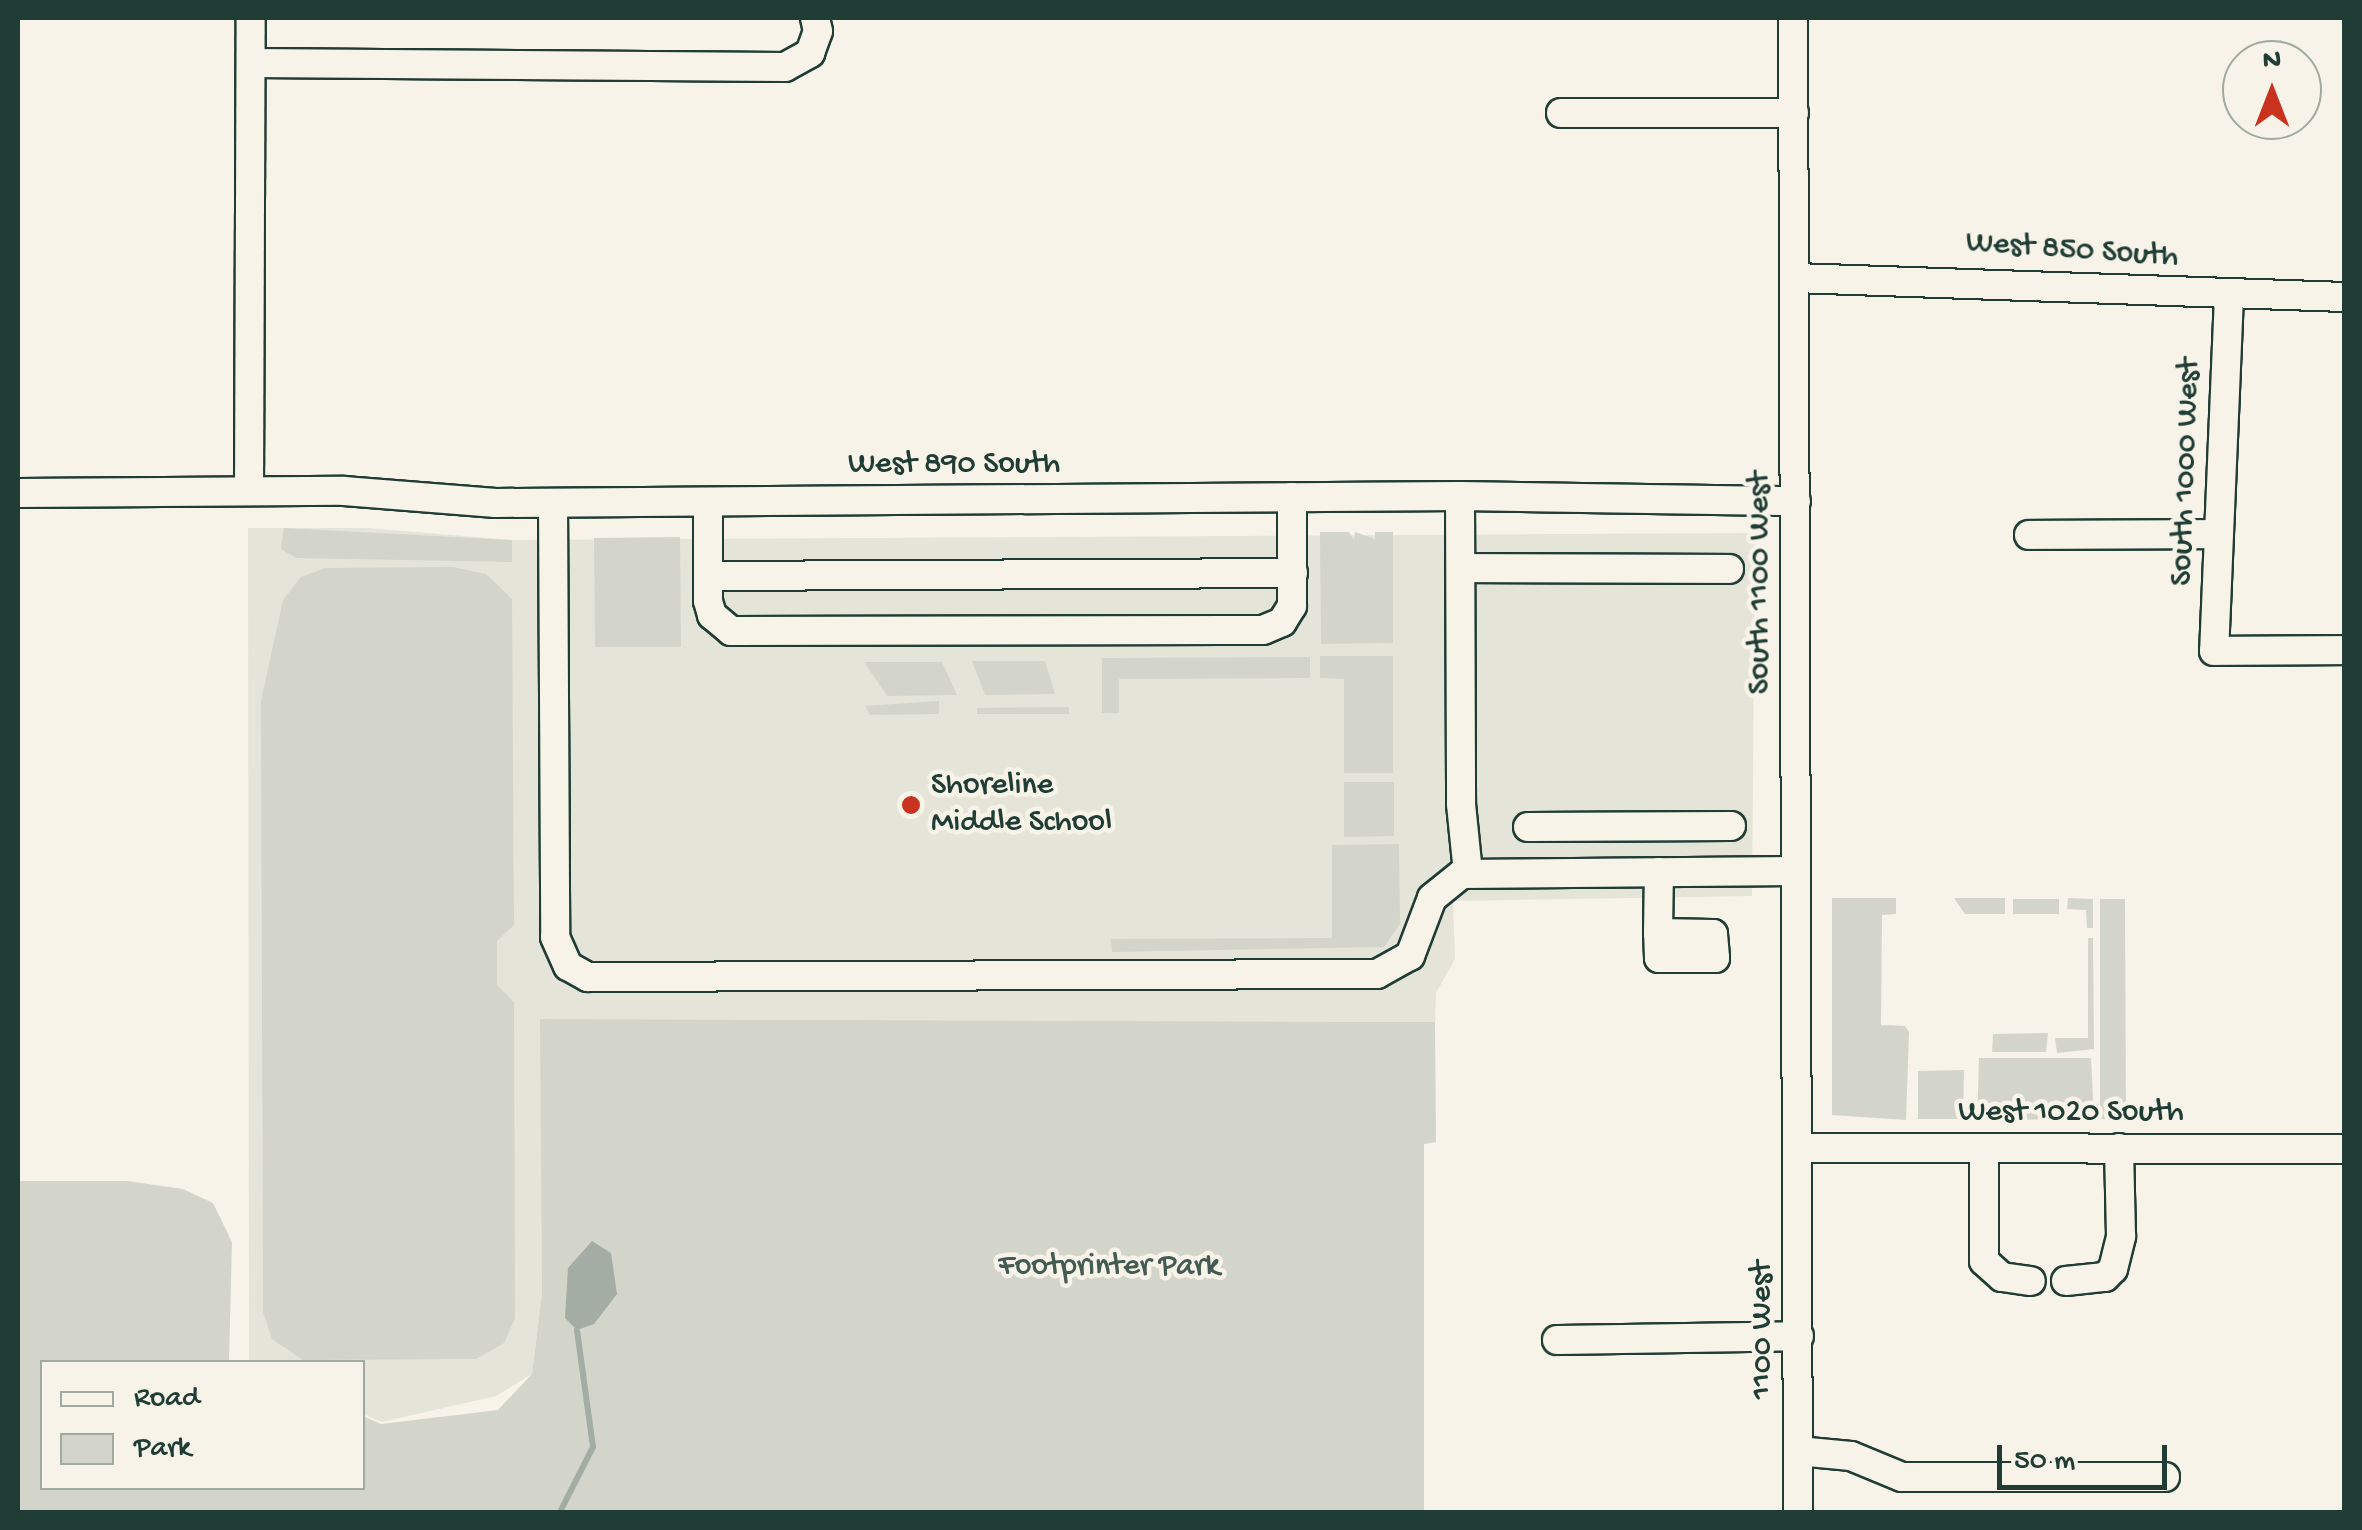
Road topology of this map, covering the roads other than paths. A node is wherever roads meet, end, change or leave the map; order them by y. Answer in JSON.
{"nodes":[{"id":1,"x":251,"y":18,"type":"edge"},
{"id":2,"x":814,"y":18,"type":"edge"},
{"id":3,"x":1794,"y":18,"type":"edge"},
{"id":4,"x":252,"y":64,"type":"junction"},
{"id":5,"x":1794,"y":112,"type":"junction"},
{"id":6,"x":1561,"y":113,"type":"dead end"},
{"id":7,"x":1795,"y":278,"type":"junction"},
{"id":8,"x":2229,"y":296,"type":"junction"},
{"id":9,"x":2344,"y":297,"type":"edge"},
{"id":10,"x":249,"y":491,"type":"junction"},
{"id":11,"x":18,"y":493,"type":"edge"},
{"id":12,"x":1460,"y":496,"type":"junction"},
{"id":13,"x":1292,"y":498,"type":"junction"},
{"id":14,"x":1796,"y":501,"type":"junction"},
{"id":15,"x":708,"y":502,"type":"junction"},
{"id":16,"x":553,"y":503,"type":"junction"},
{"id":17,"x":2219,"y":534,"type":"junction"},
{"id":18,"x":2028,"y":536,"type":"dead end"},
{"id":19,"x":1461,"y":568,"type":"junction"},
{"id":20,"x":1729,"y":569,"type":"dead end"},
{"id":21,"x":1293,"y":573,"type":"junction"},
{"id":22,"x":708,"y":576,"type":"junction"},
{"id":23,"x":2344,"y":650,"type":"edge"},
{"id":24,"x":1731,"y":826,"type":"dead end"},
{"id":25,"x":1528,"y":827,"type":"dead end"},
{"id":26,"x":1594,"y":827,"type":"junction"},
{"id":27,"x":1796,"y":871,"type":"junction"},
{"id":28,"x":1595,"y":872,"type":"junction"},
{"id":29,"x":1658,"y":872,"type":"junction"},
{"id":30,"x":1468,"y":873,"type":"junction"},
{"id":31,"x":1658,"y":933,"type":"dead end"},
{"id":32,"x":1796,"y":1148,"type":"junction"},
{"id":33,"x":1984,"y":1148,"type":"junction"},
{"id":34,"x":2118,"y":1148,"type":"junction"},
{"id":35,"x":2344,"y":1149,"type":"edge"},
{"id":36,"x":2031,"y":1281,"type":"dead end"},
{"id":37,"x":2066,"y":1281,"type":"dead end"},
{"id":38,"x":1799,"y":1336,"type":"junction"},
{"id":39,"x":1557,"y":1340,"type":"dead end"},
{"id":40,"x":1798,"y":1452,"type":"junction"},
{"id":41,"x":2166,"y":1476,"type":"dead end"},
{"id":42,"x":1798,"y":1512,"type":"edge"}],
"edges":[{"from":1,"to":4,"type":"street"},
{"from":2,"to":4,"type":"street"},
{"from":3,"to":5,"type":"street","name":"South 1100 West"},
{"from":4,"to":10,"type":"street"},
{"from":5,"to":6,"type":"street"},
{"from":5,"to":7,"type":"street","name":"South 1100 West"},
{"from":7,"to":8,"type":"street","name":"West 850 South"},
{"from":7,"to":14,"type":"street","name":"South 1100 West"},
{"from":8,"to":9,"type":"street","name":"West 850 South"},
{"from":8,"to":17,"type":"street","name":"South 1000 West"},
{"from":10,"to":11,"type":"street","name":"West 890 South"},
{"from":10,"to":16,"type":"street","name":"West 890 South"},
{"from":12,"to":13,"type":"street","name":"West 890 South"},
{"from":12,"to":14,"type":"street","name":"West 890 South"},
{"from":12,"to":19,"type":"street"},
{"from":13,"to":15,"type":"street","name":"West 890 South"},
{"from":13,"to":21,"type":"street"},
{"from":14,"to":27,"type":"street","name":"South 1100 West"},
{"from":15,"to":16,"type":"street","name":"West 890 South"},
{"from":15,"to":22,"type":"street"},
{"from":16,"to":30,"type":"street"},
{"from":17,"to":18,"type":"street"},
{"from":17,"to":23,"type":"street","name":"South 1000 West"},
{"from":19,"to":20,"type":"street"},
{"from":19,"to":30,"type":"street"},
{"from":21,"to":22,"type":"street"},
{"from":21,"to":22,"type":"street"},
{"from":24,"to":26,"type":"street"},
{"from":25,"to":26,"type":"street"},
{"from":26,"to":28,"type":"street"},
{"from":27,"to":29,"type":"street"},
{"from":27,"to":32,"type":"street","name":"South 1100 West"},
{"from":28,"to":29,"type":"street"},
{"from":28,"to":30,"type":"street"},
{"from":29,"to":31,"type":"street"},
{"from":32,"to":33,"type":"street","name":"West 1020 South"},
{"from":32,"to":38,"type":"street","name":"1100 West"},
{"from":33,"to":34,"type":"street","name":"West 1020 South"},
{"from":33,"to":36,"type":"street"},
{"from":34,"to":35,"type":"street","name":"West 1020 South"},
{"from":34,"to":37,"type":"street"},
{"from":38,"to":39,"type":"street"},
{"from":38,"to":40,"type":"street","name":"1100 West"},
{"from":40,"to":41,"type":"street"},
{"from":40,"to":42,"type":"street","name":"1100 West"}]}
